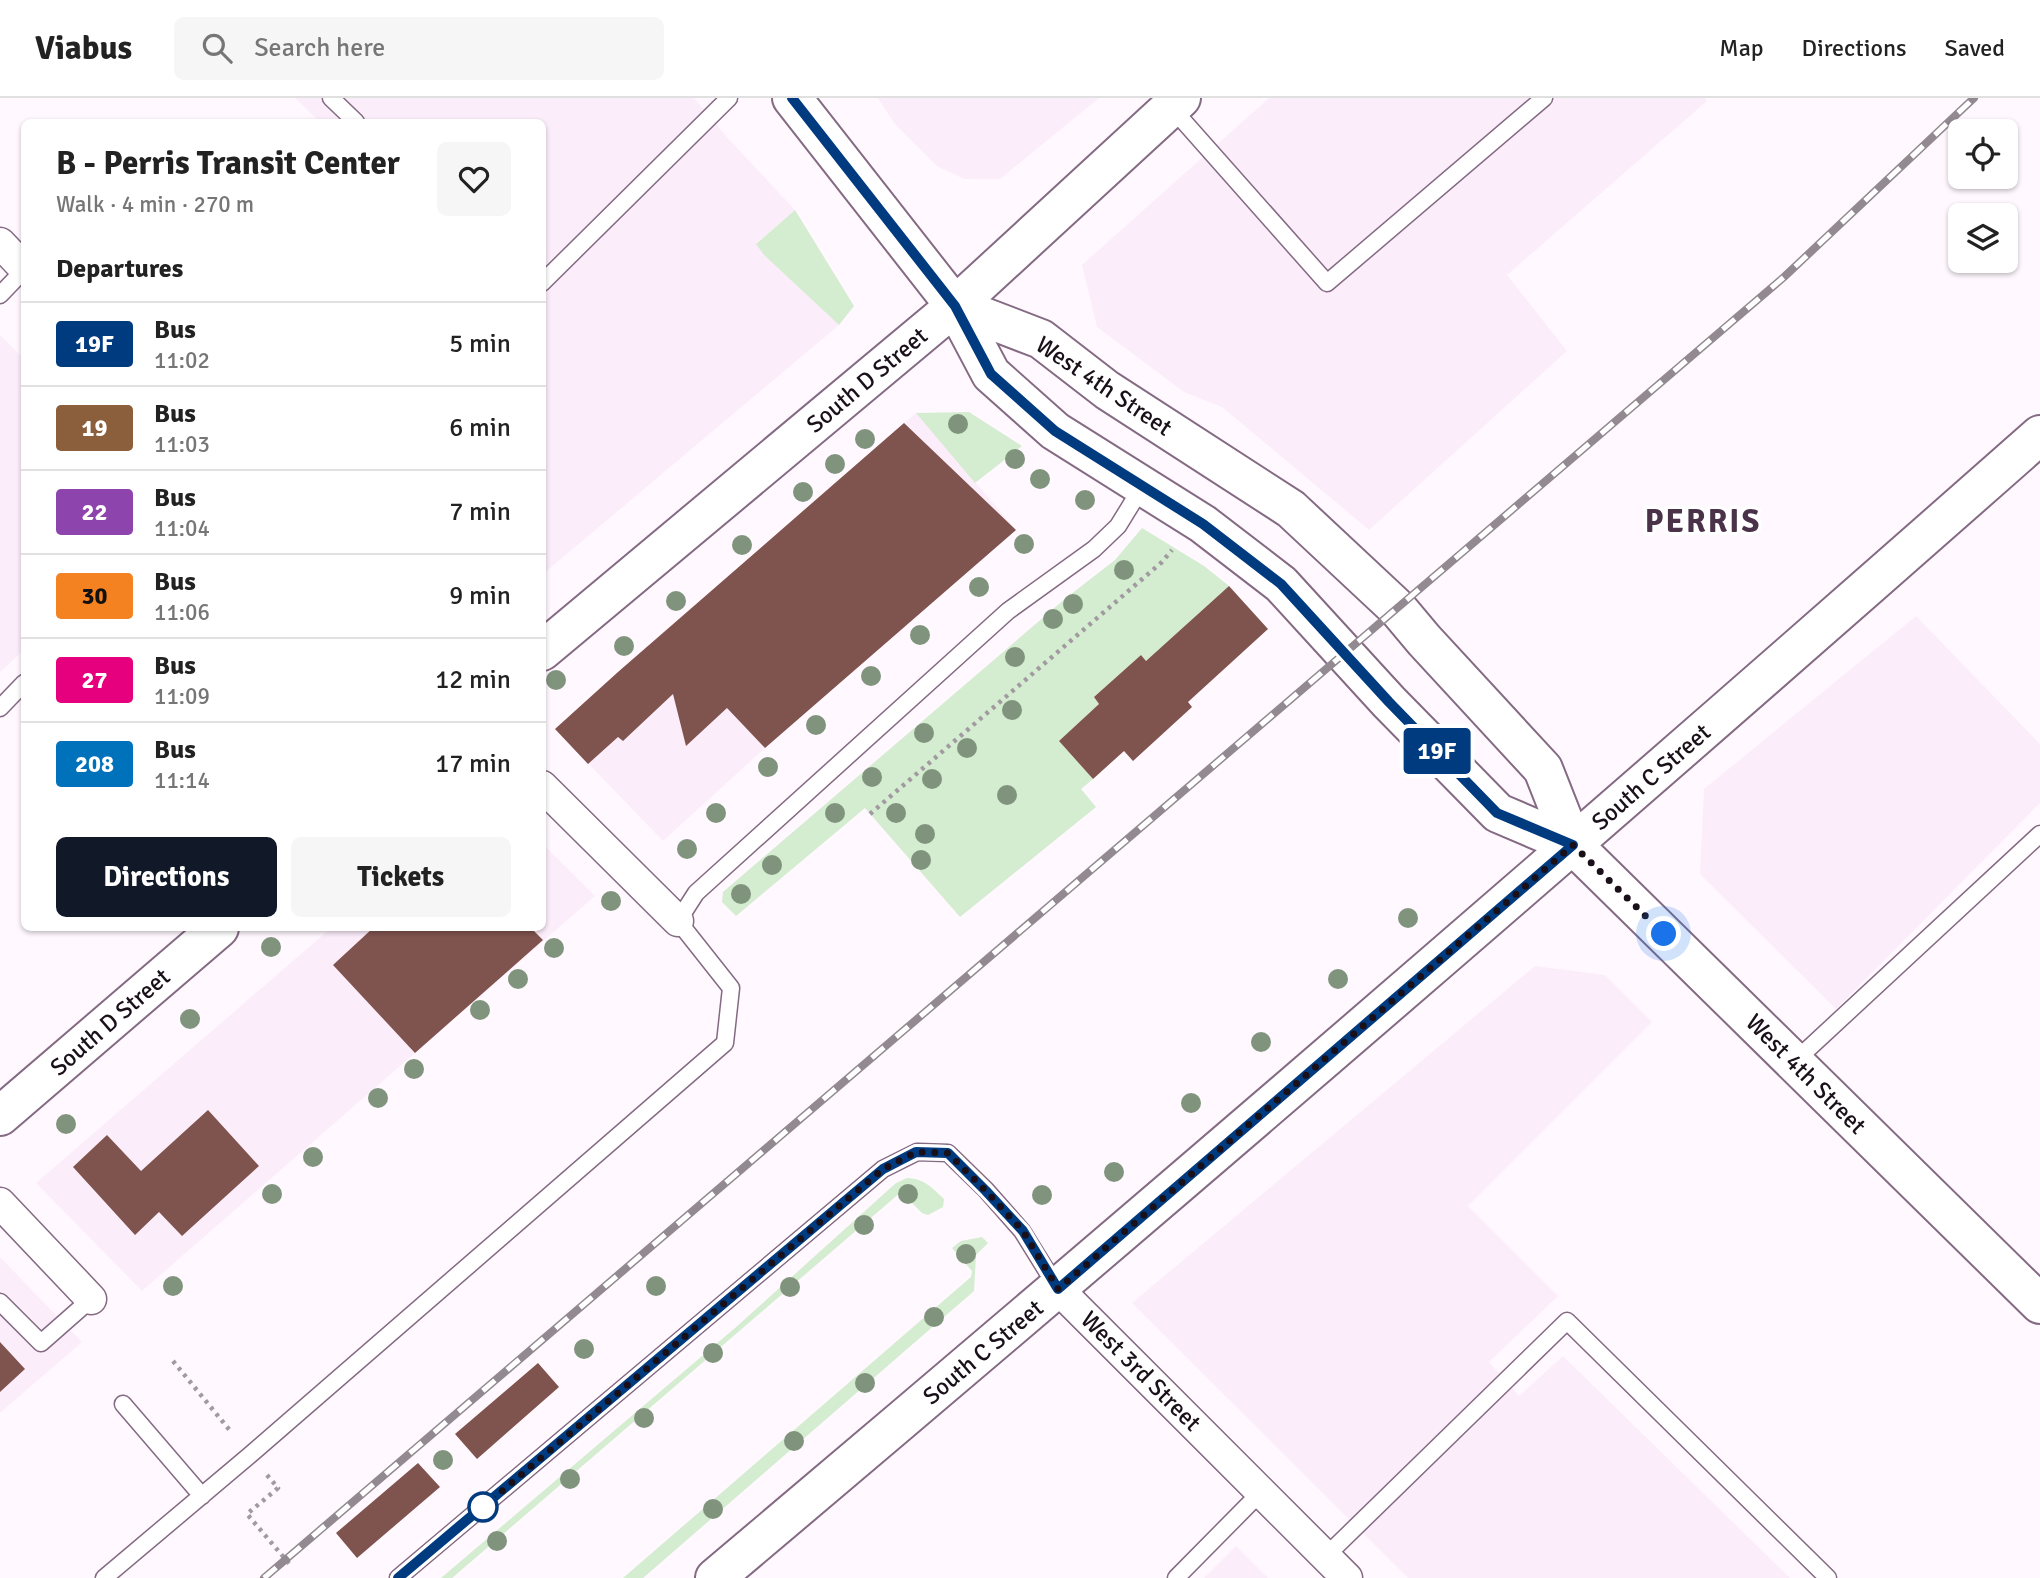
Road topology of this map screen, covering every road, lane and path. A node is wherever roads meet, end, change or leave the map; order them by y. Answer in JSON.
{"nodes":[{"id":1,"x":331,"y":98,"type":"edge"},
{"id":2,"x":729,"y":98,"type":"edge"},
{"id":3,"x":792,"y":98,"type":"edge"},
{"id":4,"x":1544,"y":98,"type":"edge"},
{"id":5,"x":1176,"y":102,"type":"edge"},
{"id":6,"x":353,"y":119,"type":"edge"},
{"id":7,"x":0,"y":243,"type":"edge"},
{"id":8,"x":21,"y":266,"type":"edge"},
{"id":9,"x":21,"y":272,"type":"edge"},
{"id":10,"x":546,"y":280,"type":"edge"},
{"id":11,"x":0,"y":295,"type":"edge"},
{"id":12,"x":955,"y":306,"type":"junction"},
{"id":13,"x":2040,"y":435,"type":"edge"},
{"id":14,"x":1142,"y":487,"type":"junction"},
{"id":15,"x":1175,"y":548,"type":"dead end"},
{"id":16,"x":546,"y":648,"type":"edge"},
{"id":17,"x":21,"y":686,"type":"edge"},
{"id":18,"x":0,"y":708,"type":"edge"},
{"id":19,"x":546,"y":790,"type":"edge"},
{"id":20,"x":870,"y":814,"type":"dead end"},
{"id":21,"x":2040,"y":834,"type":"edge"},
{"id":22,"x":1573,"y":845,"type":"junction"},
{"id":23,"x":678,"y":921,"type":"junction"},
{"id":24,"x":216,"y":931,"type":"edge"},
{"id":25,"x":1794,"y":1062,"type":"junction"},
{"id":26,"x":0,"y":1116,"type":"edge"},
{"id":27,"x":0,"y":1203,"type":"edge"},
{"id":28,"x":1058,"y":1289,"type":"junction"},
{"id":29,"x":91,"y":1299,"type":"joint"},
{"id":30,"x":0,"y":1302,"type":"edge"},
{"id":31,"x":2040,"y":1304,"type":"edge"},
{"id":32,"x":123,"y":1404,"type":"dead end"},
{"id":33,"x":1261,"y":1492,"type":"junction"},
{"id":34,"x":202,"y":1496,"type":"junction"},
{"id":35,"x":1326,"y":1556,"type":"junction"},
{"id":36,"x":104,"y":1578,"type":"edge"},
{"id":37,"x":398,"y":1578,"type":"edge"},
{"id":38,"x":715,"y":1578,"type":"edge"},
{"id":39,"x":1176,"y":1578,"type":"edge"},
{"id":40,"x":1348,"y":1578,"type":"edge"},
{"id":41,"x":1828,"y":1578,"type":"edge"}],
"edges":[{"from":1,"to":6,"type":"lane"},
{"from":2,"to":10,"type":"lane"},
{"from":3,"to":12,"type":"main road"},
{"from":4,"to":5,"type":"lane"},
{"from":5,"to":12,"type":"main road","name":"South D Street"},
{"from":7,"to":8,"type":"street"},
{"from":9,"to":11,"type":"lane"},
{"from":12,"to":14,"type":"main road","name":"West 4th Street"},
{"from":12,"to":16,"type":"main road","name":"South D Street"},
{"from":12,"to":22,"type":"main road","name":"West 4th Street"},
{"from":13,"to":22,"type":"main road","name":"South C Street"},
{"from":14,"to":22,"type":"main road","name":"West 4th Street"},
{"from":14,"to":23,"type":"lane"},
{"from":15,"to":20,"type":"path"},
{"from":17,"to":18,"type":"lane"},
{"from":19,"to":23,"type":"street"},
{"from":21,"to":25,"type":"lane"},
{"from":22,"to":25,"type":"main road","name":"West 4th Street"},
{"from":22,"to":28,"type":"main road","name":"South C Street"},
{"from":23,"to":34,"type":"lane"},
{"from":24,"to":26,"type":"main road","name":"South D Street"},
{"from":25,"to":31,"type":"main road","name":"West 4th Street"},
{"from":27,"to":29,"type":"street"},
{"from":28,"to":33,"type":"street","name":"West 3rd Street"},
{"from":28,"to":37,"type":"lane","name":"West 3rd Street"},
{"from":28,"to":38,"type":"main road","name":"South C Street"},
{"from":29,"to":30,"type":"lane"},
{"from":32,"to":34,"type":"lane"},
{"from":33,"to":35,"type":"street","name":"West 3rd Street"},
{"from":33,"to":39,"type":"lane"},
{"from":34,"to":36,"type":"lane"},
{"from":35,"to":40,"type":"street","name":"West 3rd Street"},
{"from":35,"to":41,"type":"lane"}]}
